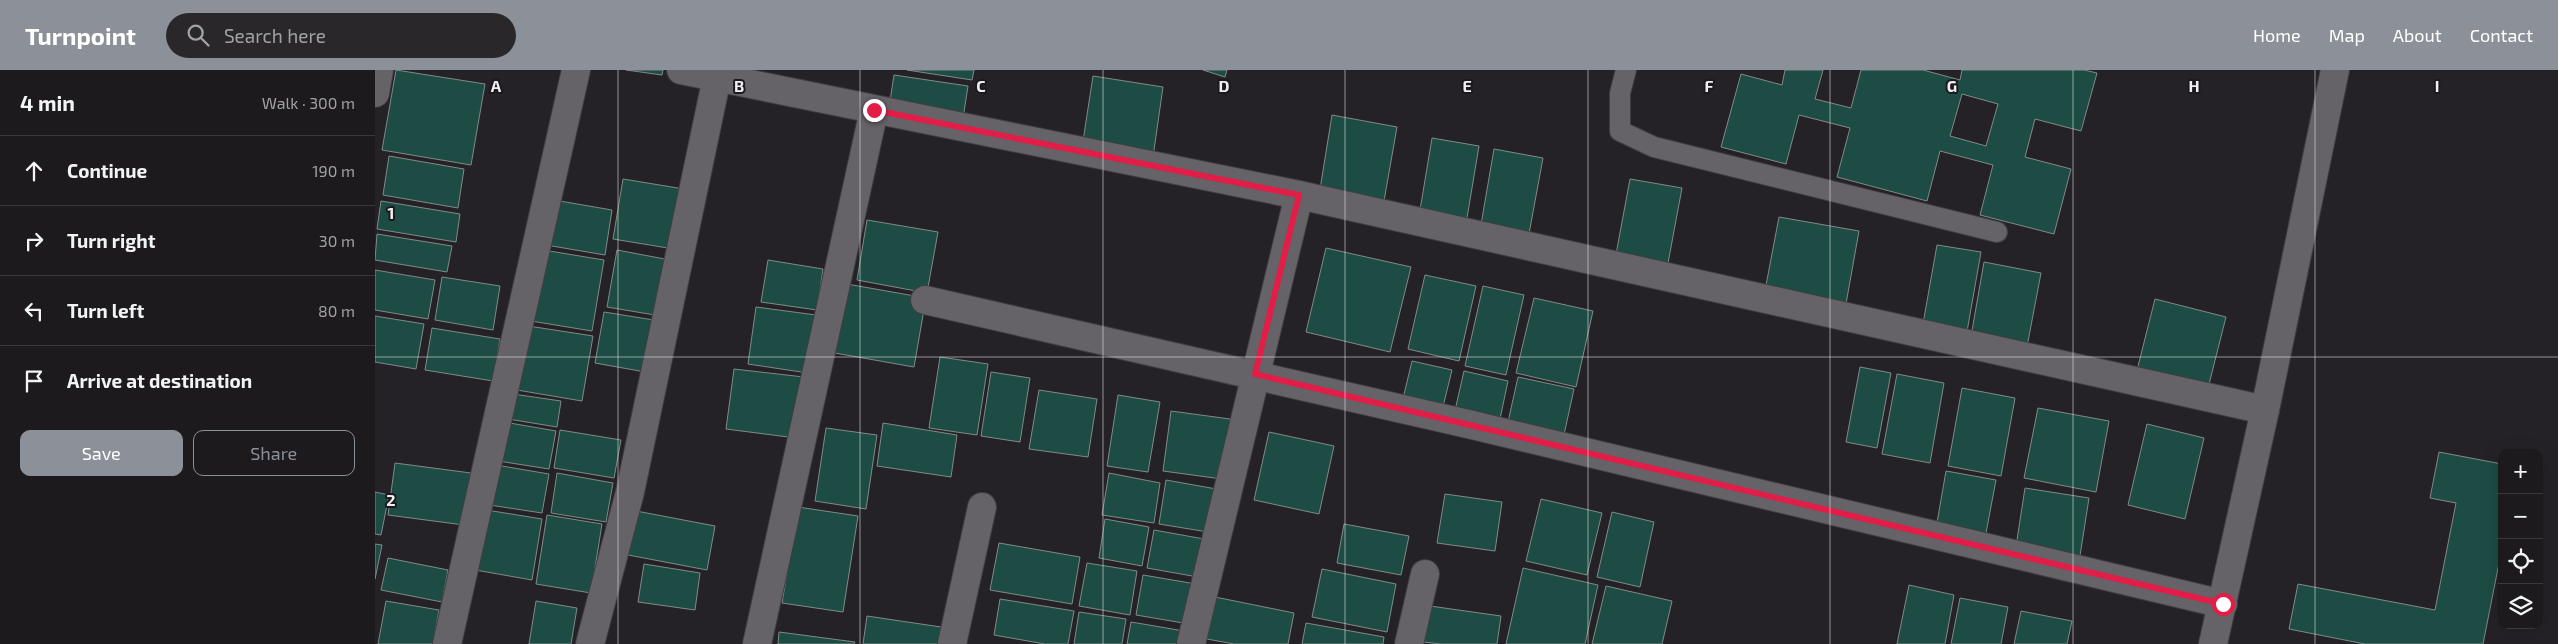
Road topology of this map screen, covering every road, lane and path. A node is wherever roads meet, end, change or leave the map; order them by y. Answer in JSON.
{"nodes":[{"id":1,"x":379,"y":70,"type":"edge"},
{"id":2,"x":576,"y":70,"type":"edge"},
{"id":3,"x":681,"y":70,"type":"edge"},
{"id":4,"x":1626,"y":70,"type":"edge"},
{"id":5,"x":2335,"y":70,"type":"edge"},
{"id":6,"x":717,"y":77,"type":"junction"},
{"id":7,"x":375,"y":93,"type":"edge"},
{"id":8,"x":874,"y":110,"type":"junction"},
{"id":9,"x":1299,"y":195,"type":"junction"},
{"id":10,"x":1997,"y":232,"type":"dead end"},
{"id":11,"x":925,"y":300,"type":"dead end"},
{"id":12,"x":1255,"y":374,"type":"junction"},
{"id":13,"x":2265,"y":410,"type":"junction"},
{"id":14,"x":982,"y":507,"type":"dead end"},
{"id":15,"x":1425,"y":574,"type":"dead end"},
{"id":16,"x":2223,"y":604,"type":"junction"},
{"id":17,"x":447,"y":644,"type":"edge"},
{"id":18,"x":590,"y":644,"type":"edge"},
{"id":19,"x":757,"y":644,"type":"edge"},
{"id":20,"x":952,"y":644,"type":"edge"},
{"id":21,"x":1191,"y":644,"type":"edge"},
{"id":22,"x":1409,"y":644,"type":"edge"},
{"id":23,"x":2213,"y":644,"type":"edge"}],
"edges":[{"from":1,"to":7,"type":"street"},
{"from":2,"to":17,"type":"street"},
{"from":3,"to":6,"type":"street"},
{"from":4,"to":10,"type":"lane"},
{"from":5,"to":13,"type":"street"},
{"from":6,"to":8,"type":"street"},
{"from":6,"to":18,"type":"street"},
{"from":8,"to":9,"type":"street"},
{"from":8,"to":19,"type":"street"},
{"from":9,"to":12,"type":"street"},
{"from":9,"to":13,"type":"street"},
{"from":11,"to":12,"type":"street"},
{"from":12,"to":16,"type":"street"},
{"from":12,"to":21,"type":"street"},
{"from":13,"to":16,"type":"street"},
{"from":14,"to":20,"type":"street"},
{"from":15,"to":22,"type":"street"},
{"from":16,"to":23,"type":"street"}]}
